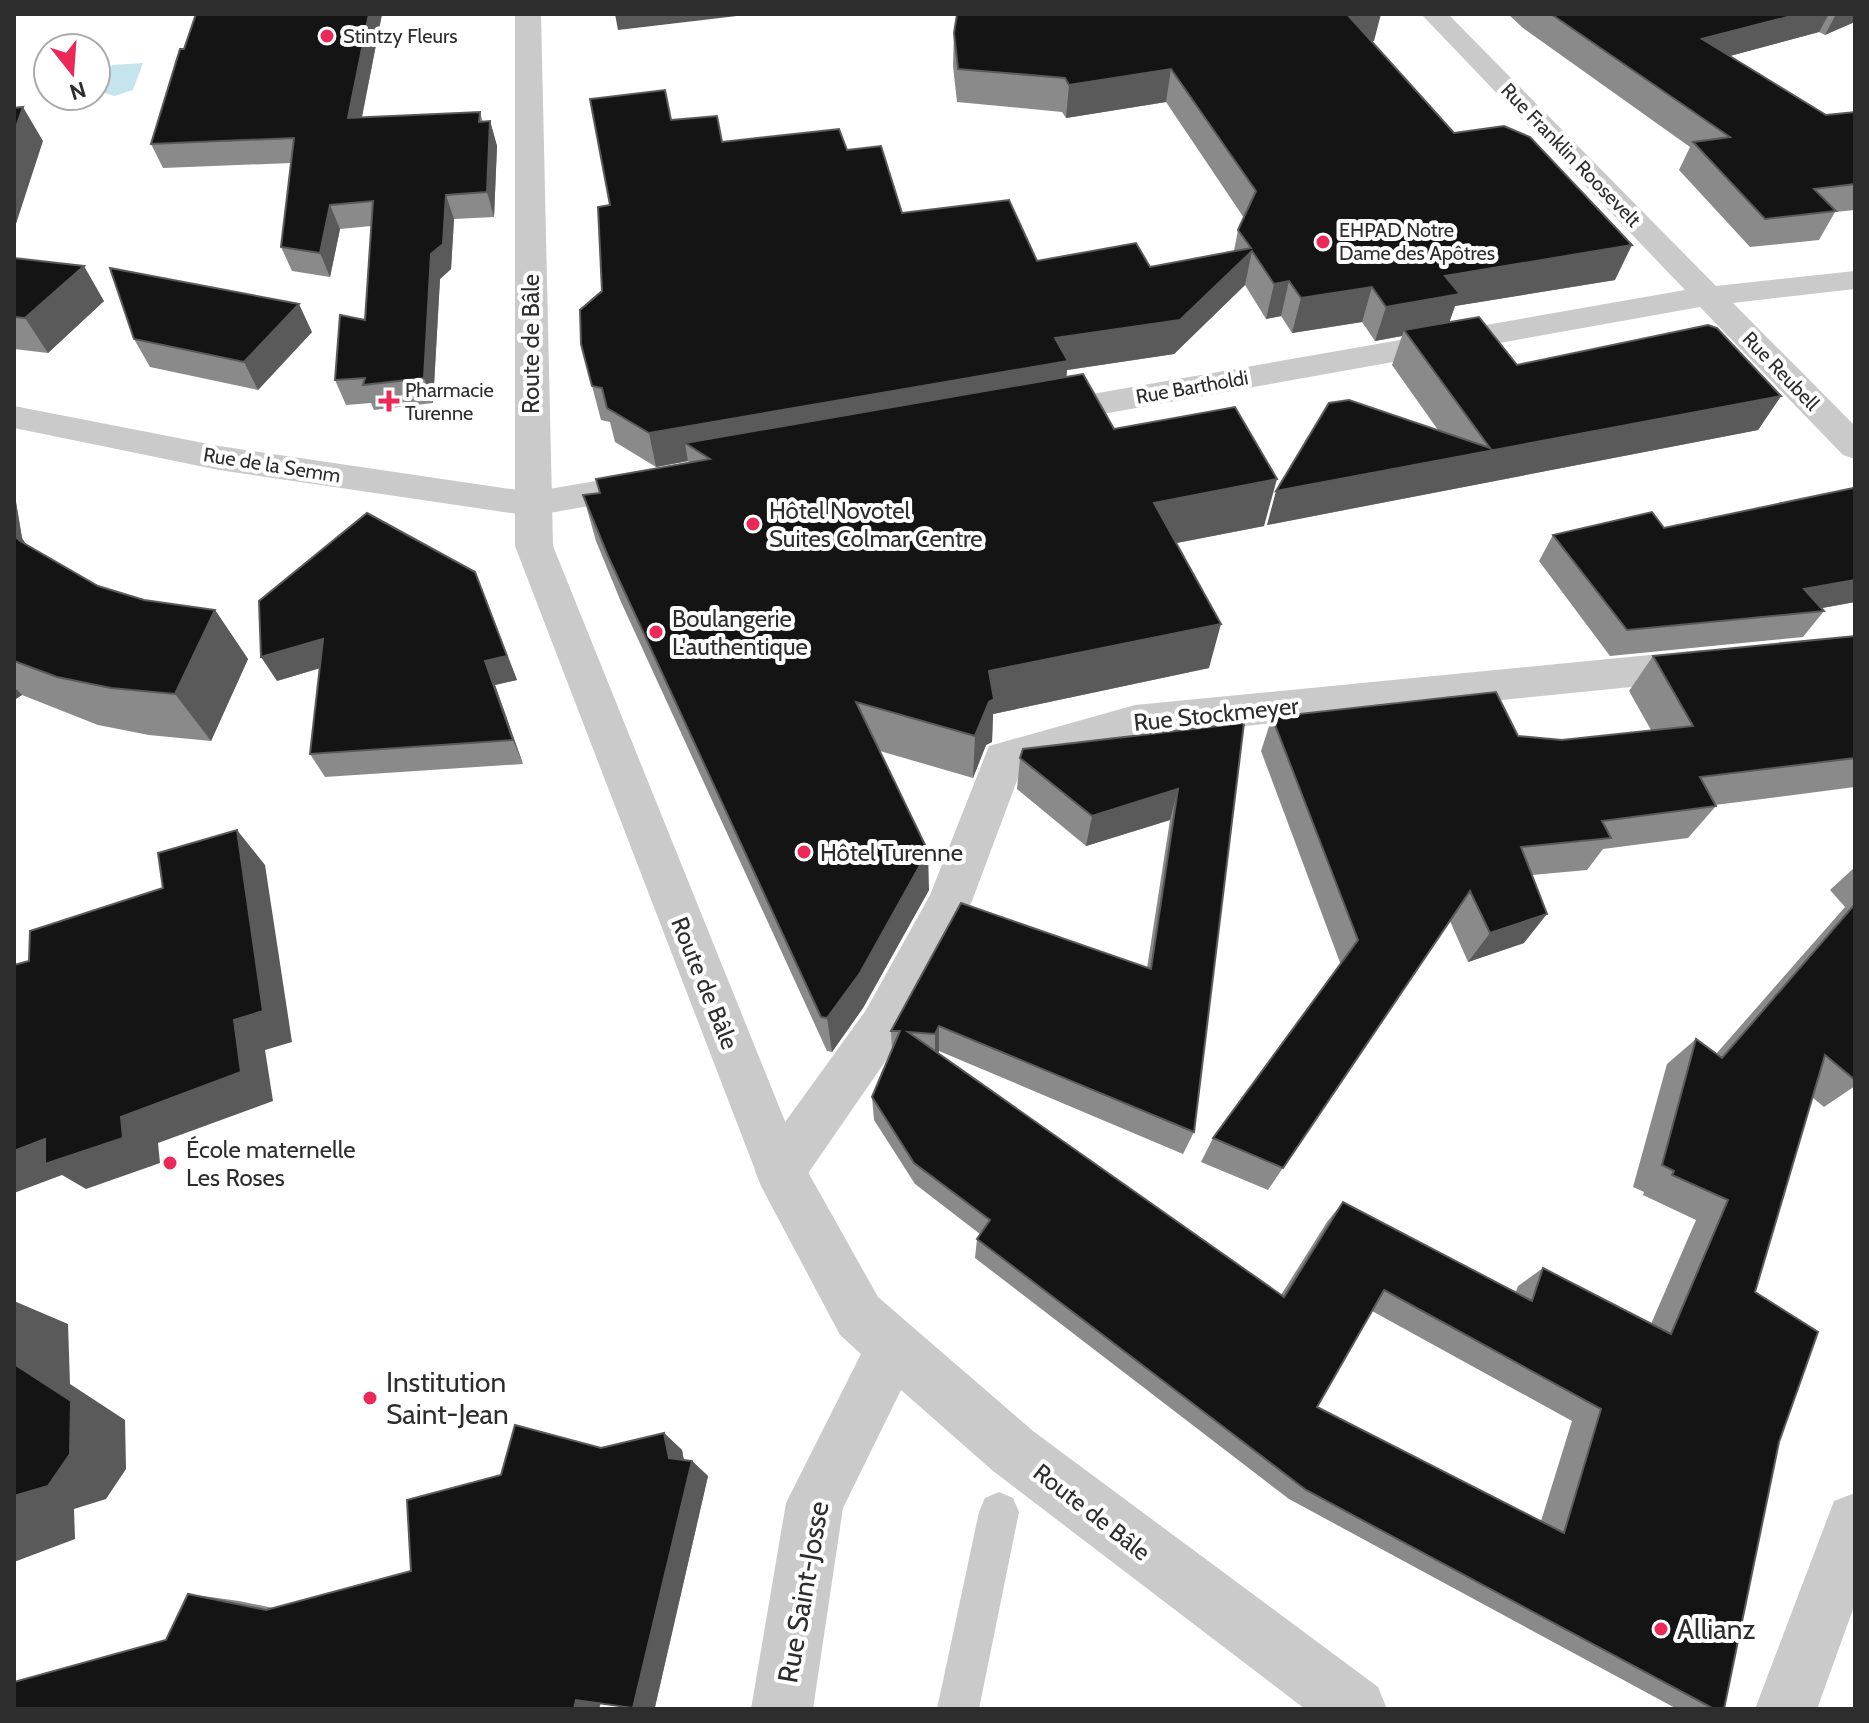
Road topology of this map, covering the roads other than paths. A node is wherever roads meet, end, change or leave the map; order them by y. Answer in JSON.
{"nodes":[{"id":1,"x":528,"y":14,"type":"edge"},
{"id":2,"x":1434,"y":14,"type":"edge"},
{"id":3,"x":1855,"y":280,"type":"edge"},
{"id":4,"x":1707,"y":296,"type":"junction"},
{"id":5,"x":14,"y":417,"type":"edge"},
{"id":6,"x":1004,"y":421,"type":"edge"},
{"id":7,"x":1855,"y":447,"type":"edge"},
{"id":8,"x":675,"y":479,"type":"edge"},
{"id":9,"x":531,"y":504,"type":"junction"},
{"id":10,"x":1745,"y":661,"type":"edge"},
{"id":11,"x":780,"y":1171,"type":"junction"},
{"id":12,"x":893,"y":1348,"type":"junction"},
{"id":13,"x":999,"y":1512,"type":"dead end"},
{"id":14,"x":1855,"y":1522,"type":"edge"},
{"id":15,"x":782,"y":1709,"type":"edge"},
{"id":16,"x":958,"y":1709,"type":"edge"},
{"id":17,"x":1356,"y":1709,"type":"edge"},
{"id":18,"x":1786,"y":1709,"type":"edge"}],
"edges":[{"from":1,"to":9,"type":"street","name":"Route de Bâle"},
{"from":2,"to":4,"type":"street","name":"Rue Franklin Roosevelt"},
{"from":3,"to":4,"type":"street","name":"Rue Bartholdi"},
{"from":4,"to":6,"type":"street","name":"Rue Bartholdi"},
{"from":4,"to":7,"type":"street","name":"Rue Reubell"},
{"from":5,"to":9,"type":"street","name":"Rue de la Semm"},
{"from":8,"to":9,"type":"street"},
{"from":9,"to":11,"type":"street","name":"Route de Bâle"},
{"from":10,"to":11,"type":"street","name":"Rue Stockmeyer"},
{"from":11,"to":12,"type":"street","name":"Route de Bâle"},
{"from":12,"to":15,"type":"street","name":"Rue Saint-Josse"},
{"from":12,"to":17,"type":"street","name":"Route de Bâle"},
{"from":13,"to":16,"type":"lane"},
{"from":14,"to":18,"type":"street"}]}
